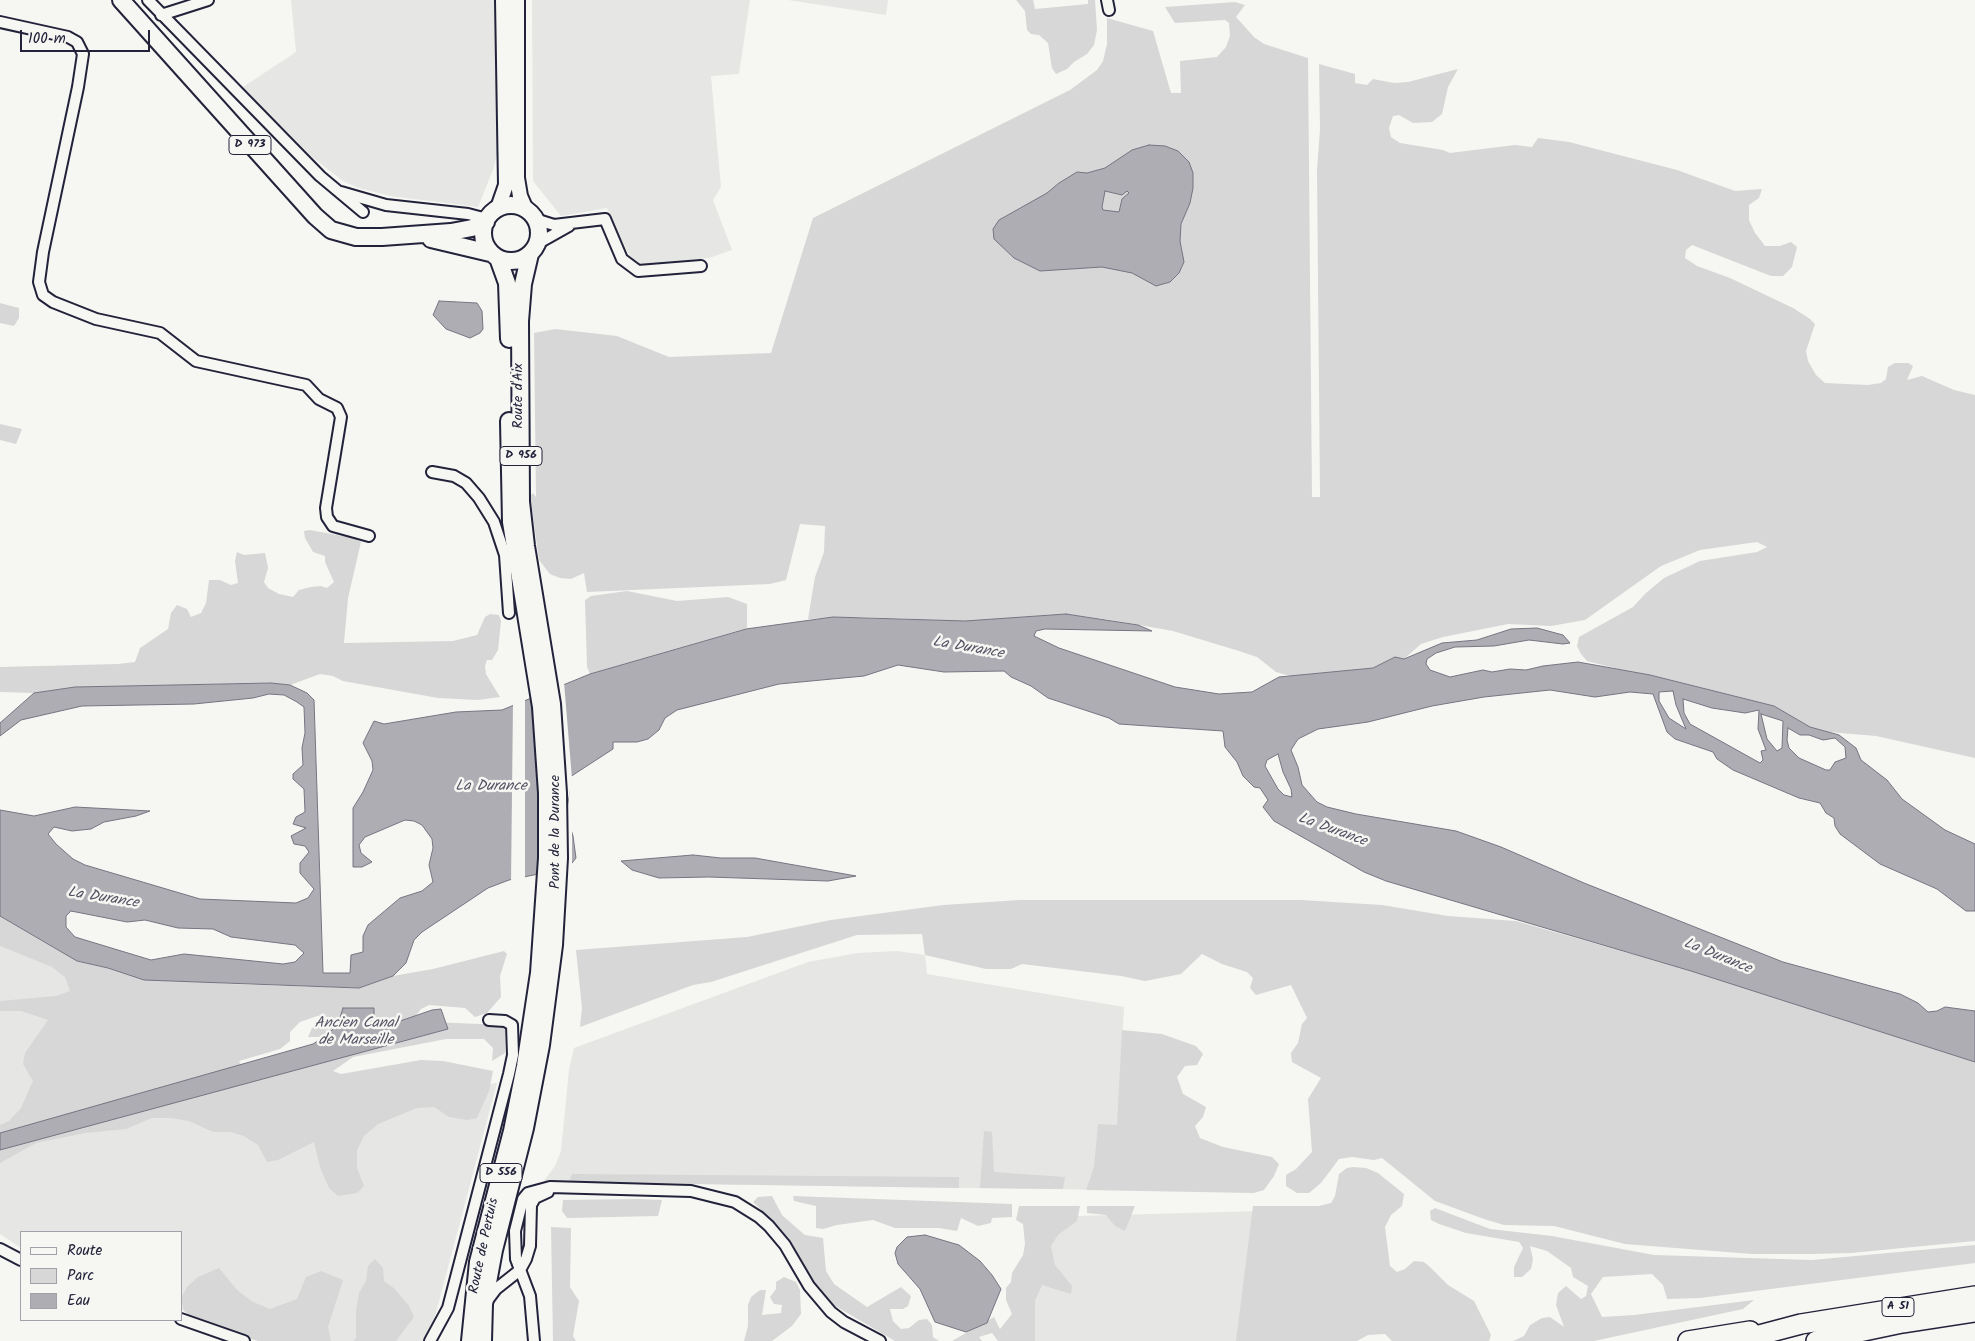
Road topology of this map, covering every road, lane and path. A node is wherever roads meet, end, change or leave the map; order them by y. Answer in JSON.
{"nodes":[{"id":1,"x":121,"y":0,"type":"edge"},
{"id":2,"x":148,"y":0,"type":"edge"},
{"id":3,"x":208,"y":0,"type":"edge"},
{"id":4,"x":503,"y":0,"type":"edge"},
{"id":5,"x":516,"y":0,"type":"edge"},
{"id":6,"x":161,"y":15,"type":"junction"},
{"id":7,"x":0,"y":22,"type":"edge"},
{"id":8,"x":335,"y":191,"type":"junction"},
{"id":9,"x":363,"y":212,"type":"dead end"},
{"id":10,"x":531,"y":215,"type":"junction"},
{"id":11,"x":490,"y":216,"type":"junction"},
{"id":12,"x":572,"y":224,"type":"junction"},
{"id":13,"x":407,"y":234,"type":"junction"},
{"id":14,"x":534,"y":249,"type":"junction"},
{"id":15,"x":494,"y":255,"type":"junction"},
{"id":16,"x":702,"y":266,"type":"dead end"},
{"id":17,"x":432,"y":472,"type":"dead end"},
{"id":18,"x":369,"y":536,"type":"dead end"},
{"id":19,"x":509,"y":613,"type":"dead end"},
{"id":20,"x":540,"y":658,"type":"junction"},
{"id":21,"x":553,"y":831,"type":"joint"},
{"id":22,"x":541,"y":1006,"type":"junction"},
{"id":23,"x":489,"y":1020,"type":"dead end"},
{"id":24,"x":571,"y":1188,"type":"junction"},
{"id":25,"x":0,"y":1249,"type":"edge"},
{"id":26,"x":20,"y":1259,"type":"edge"},
{"id":27,"x":520,"y":1270,"type":"junction"},
{"id":28,"x":1975,"y":1296,"type":"edge"},
{"id":29,"x":484,"y":1304,"type":"junction"},
{"id":30,"x":1975,"y":1312,"type":"edge"},
{"id":31,"x":182,"y":1318,"type":"edge"},
{"id":32,"x":1801,"y":1324,"type":"junction"},
{"id":33,"x":1872,"y":1329,"type":"junction"},
{"id":34,"x":244,"y":1341,"type":"edge"},
{"id":35,"x":430,"y":1341,"type":"edge"},
{"id":36,"x":470,"y":1341,"type":"edge"},
{"id":37,"x":483,"y":1341,"type":"edge"},
{"id":38,"x":534,"y":1341,"type":"edge"},
{"id":39,"x":880,"y":1341,"type":"edge"},
{"id":40,"x":1688,"y":1341,"type":"edge"},
{"id":41,"x":1737,"y":1341,"type":"edge"},
{"id":42,"x":1816,"y":1341,"type":"edge"},
{"id":43,"x":1842,"y":1341,"type":"edge"}],
"edges":[{"from":1,"to":13,"type":"main road","number":"D 973"},
{"from":2,"to":6,"type":"street","number":"D 973"},
{"from":3,"to":6,"type":"street"},
{"from":4,"to":11,"type":"main road"},
{"from":5,"to":10,"type":"main road"},
{"from":6,"to":8,"type":"street","number":"D 973"},
{"from":7,"to":18,"type":"street"},
{"from":8,"to":9,"type":"street","number":"D 973"},
{"from":8,"to":11,"type":"street"},
{"from":10,"to":11,"type":"main road"},
{"from":10,"to":12,"type":"street"},
{"from":10,"to":14,"type":"main road"},
{"from":11,"to":13,"type":"main road","number":"D 973"},
{"from":11,"to":15,"type":"main road"},
{"from":12,"to":14,"type":"street"},
{"from":12,"to":16,"type":"street"},
{"from":13,"to":15,"type":"main road","number":"D 973"},
{"from":14,"to":15,"type":"main road"},
{"from":14,"to":20,"type":"main road","name":"Route d'Aix","number":"D 956"},
{"from":15,"to":20,"type":"main road","name":"Route d'Aix","number":"D 956"},
{"from":17,"to":19,"type":"street"},
{"from":20,"to":21,"type":"main road","name":"Pont de la Durance","number":"D 956"},
{"from":21,"to":22,"type":"main road","name":"Pont de la Durance","number":"D 556"},
{"from":22,"to":29,"type":"main road","name":"Route de Pertuis","number":"D 556"},
{"from":22,"to":36,"type":"main road","name":"Route de Pertuis","number":"D 556"},
{"from":23,"to":35,"type":"street"},
{"from":24,"to":27,"type":"street"},
{"from":24,"to":27,"type":"street"},
{"from":24,"to":39,"type":"street"},
{"from":25,"to":26,"type":"street"},
{"from":27,"to":29,"type":"street"},
{"from":27,"to":38,"type":"street"},
{"from":28,"to":32,"type":"highway","number":"A 51"},
{"from":29,"to":37,"type":"main road","name":"Route de Pertuis","number":"D 556"},
{"from":30,"to":33,"type":"highway","number":"A 51"},
{"from":31,"to":34,"type":"street"},
{"from":32,"to":40,"type":"highway"},
{"from":32,"to":41,"type":"highway","number":"A 51"},
{"from":33,"to":42,"type":"highway","number":"A 51"},
{"from":33,"to":43,"type":"highway"}]}
